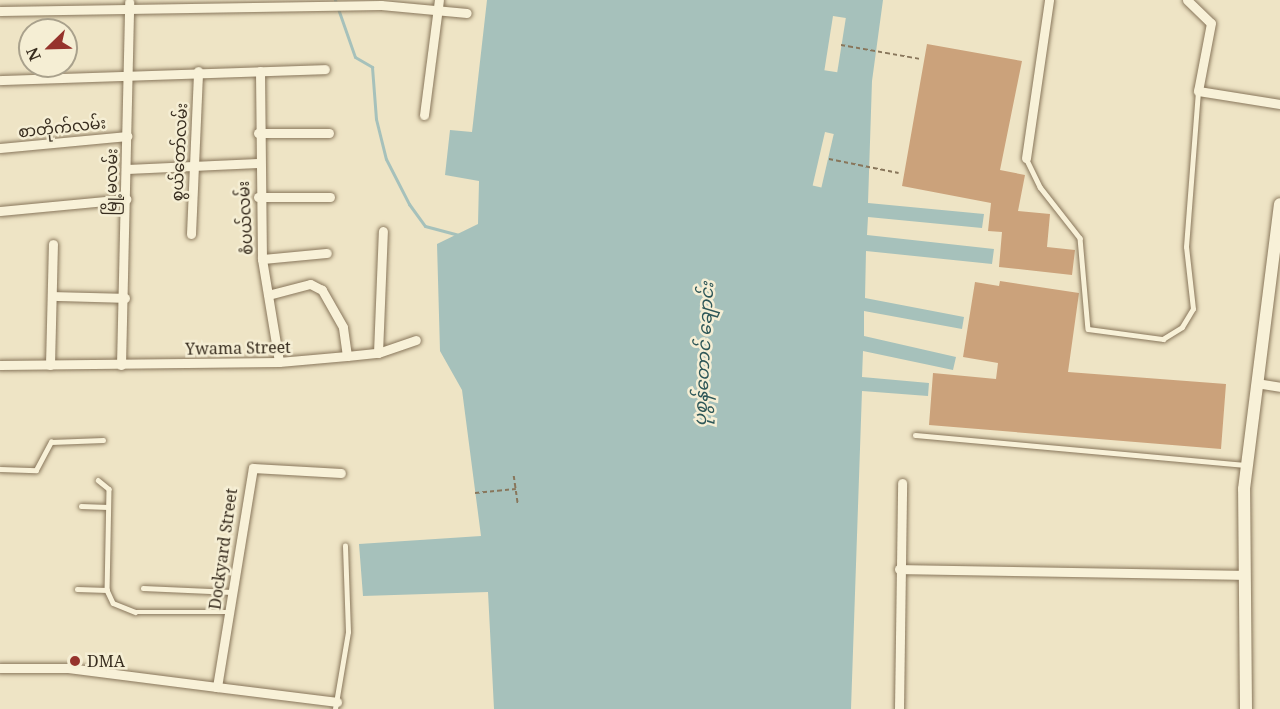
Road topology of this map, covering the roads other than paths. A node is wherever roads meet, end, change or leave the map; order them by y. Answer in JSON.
{"nodes":[{"id":1,"x":1049,"y":0,"type":"edge"},
{"id":2,"x":1187,"y":0,"type":"edge"},
{"id":3,"x":129,"y":3,"type":"edge"},
{"id":4,"x":381,"y":3,"type":"edge"},
{"id":5,"x":439,"y":5,"type":"edge"},
{"id":6,"x":0,"y":12,"type":"edge"},
{"id":7,"x":467,"y":13,"type":"dead end"},
{"id":8,"x":325,"y":69,"type":"dead end"},
{"id":9,"x":198,"y":71,"type":"junction"},
{"id":10,"x":260,"y":71,"type":"junction"},
{"id":11,"x":128,"y":74,"type":"junction"},
{"id":12,"x":0,"y":80,"type":"edge"},
{"id":13,"x":1198,"y":92,"type":"junction"},
{"id":14,"x":1280,"y":104,"type":"edge"},
{"id":15,"x":424,"y":115,"type":"dead end"},
{"id":16,"x":258,"y":133,"type":"junction"},
{"id":17,"x":329,"y":133,"type":"dead end"},
{"id":18,"x":127,"y":135,"type":"junction"},
{"id":19,"x":0,"y":148,"type":"edge"},
{"id":20,"x":1026,"y":158,"type":"joint"},
{"id":21,"x":258,"y":162,"type":"junction"},
{"id":22,"x":191,"y":164,"type":"junction"},
{"id":23,"x":127,"y":169,"type":"junction"},
{"id":24,"x":258,"y":197,"type":"junction"},
{"id":25,"x":330,"y":197,"type":"dead end"},
{"id":26,"x":126,"y":198,"type":"junction"},
{"id":27,"x":1280,"y":204,"type":"edge"},
{"id":28,"x":0,"y":211,"type":"edge"},
{"id":29,"x":383,"y":231,"type":"dead end"},
{"id":30,"x":191,"y":234,"type":"dead end"},
{"id":31,"x":53,"y":244,"type":"dead end"},
{"id":32,"x":327,"y":254,"type":"dead end"},
{"id":33,"x":262,"y":259,"type":"junction"},
{"id":34,"x":268,"y":295,"type":"junction"},
{"id":35,"x":54,"y":296,"type":"junction"},
{"id":36,"x":124,"y":298,"type":"junction"},
{"id":37,"x":416,"y":340,"type":"dead end"},
{"id":38,"x":378,"y":353,"type":"junction"},
{"id":39,"x":347,"y":356,"type":"junction"},
{"id":40,"x":279,"y":362,"type":"junction"},
{"id":41,"x":0,"y":365,"type":"edge"},
{"id":42,"x":50,"y":365,"type":"junction"},
{"id":43,"x":121,"y":365,"type":"junction"},
{"id":44,"x":1256,"y":382,"type":"junction"},
{"id":45,"x":1280,"y":387,"type":"edge"},
{"id":46,"x":915,"y":435,"type":"dead end"},
{"id":47,"x":103,"y":440,"type":"dead end"},
{"id":48,"x":1246,"y":465,"type":"junction"},
{"id":49,"x":0,"y":469,"type":"edge"},
{"id":50,"x":341,"y":473,"type":"dead end"},
{"id":51,"x":98,"y":480,"type":"dead end"},
{"id":52,"x":902,"y":483,"type":"dead end"},
{"id":53,"x":81,"y":506,"type":"dead end"},
{"id":54,"x":108,"y":507,"type":"junction"},
{"id":55,"x":345,"y":546,"type":"dead end"},
{"id":56,"x":899,"y":569,"type":"junction"},
{"id":57,"x":1245,"y":574,"type":"junction"},
{"id":58,"x":143,"y":588,"type":"dead end"},
{"id":59,"x":77,"y":589,"type":"dead end"},
{"id":60,"x":106,"y":590,"type":"junction"},
{"id":61,"x":232,"y":592,"type":"junction"},
{"id":62,"x":229,"y":612,"type":"junction"},
{"id":63,"x":0,"y":668,"type":"edge"},
{"id":64,"x":217,"y":687,"type":"junction"},
{"id":65,"x":336,"y":705,"type":"edge"},
{"id":66,"x":900,"y":709,"type":"edge"},
{"id":67,"x":1246,"y":709,"type":"edge"}],
"edges":[{"from":1,"to":20,"type":"street"},
{"from":2,"to":13,"type":"street"},
{"from":3,"to":4,"type":"street"},
{"from":3,"to":6,"type":"street"},
{"from":3,"to":11,"type":"street","name":"မြို့မလမ်း"},
{"from":4,"to":5,"type":"street"},
{"from":5,"to":7,"type":"street"},
{"from":5,"to":15,"type":"street"},
{"from":8,"to":10,"type":"street"},
{"from":9,"to":10,"type":"street"},
{"from":9,"to":11,"type":"street"},
{"from":9,"to":22,"type":"street","name":"စွယ်တော်လမ်း"},
{"from":10,"to":16,"type":"street","name":"စံပယ်လမ်း"},
{"from":11,"to":12,"type":"street"},
{"from":11,"to":18,"type":"street","name":"မြို့မလမ်း"},
{"from":13,"to":14,"type":"street"},
{"from":13,"to":20,"type":"lane"},
{"from":16,"to":17,"type":"street"},
{"from":16,"to":21,"type":"street","name":"စံပယ်လမ်း"},
{"from":18,"to":19,"type":"street","name":"စာတိုက်လမ်း"},
{"from":18,"to":23,"type":"street","name":"မြို့မလမ်း"},
{"from":21,"to":22,"type":"street"},
{"from":21,"to":24,"type":"street","name":"စံပယ်လမ်း"},
{"from":22,"to":23,"type":"street"},
{"from":22,"to":30,"type":"street","name":"စွယ်တော်လမ်း"},
{"from":23,"to":26,"type":"street","name":"မြို့မလမ်း"},
{"from":24,"to":25,"type":"street"},
{"from":24,"to":33,"type":"street","name":"စံပယ်လမ်း"},
{"from":26,"to":28,"type":"street"},
{"from":26,"to":36,"type":"street","name":"မြို့မလမ်း"},
{"from":27,"to":44,"type":"street"},
{"from":29,"to":38,"type":"street"},
{"from":31,"to":35,"type":"street"},
{"from":32,"to":33,"type":"street"},
{"from":33,"to":34,"type":"street","name":"စံပယ်လမ်း"},
{"from":34,"to":39,"type":"street"},
{"from":34,"to":40,"type":"street","name":"စံပယ်လမ်း"},
{"from":35,"to":36,"type":"street"},
{"from":35,"to":42,"type":"street"},
{"from":36,"to":43,"type":"street","name":"မြို့မလမ်း"},
{"from":37,"to":38,"type":"street","name":"Ywama Street"},
{"from":38,"to":39,"type":"street","name":"Ywama Street"},
{"from":39,"to":40,"type":"street","name":"Ywama Street"},
{"from":40,"to":43,"type":"street","name":"Ywama Street"},
{"from":41,"to":42,"type":"street","name":"Ywama Street"},
{"from":42,"to":43,"type":"street","name":"Ywama Street"},
{"from":44,"to":45,"type":"street"},
{"from":44,"to":48,"type":"street"},
{"from":46,"to":48,"type":"lane"},
{"from":47,"to":49,"type":"lane"},
{"from":48,"to":57,"type":"street"},
{"from":50,"to":61,"type":"street","name":"Dockyard Street"},
{"from":51,"to":54,"type":"lane"},
{"from":52,"to":56,"type":"street"},
{"from":53,"to":54,"type":"lane"},
{"from":54,"to":60,"type":"lane"},
{"from":55,"to":65,"type":"lane"},
{"from":56,"to":57,"type":"street"},
{"from":56,"to":66,"type":"street"},
{"from":57,"to":67,"type":"street"},
{"from":58,"to":61,"type":"lane"},
{"from":59,"to":60,"type":"lane"},
{"from":60,"to":62,"type":"lane"},
{"from":61,"to":62,"type":"street","name":"Dockyard Street"},
{"from":62,"to":64,"type":"street","name":"Dockyard Street"},
{"from":63,"to":64,"type":"street"},
{"from":64,"to":65,"type":"street"}]}
